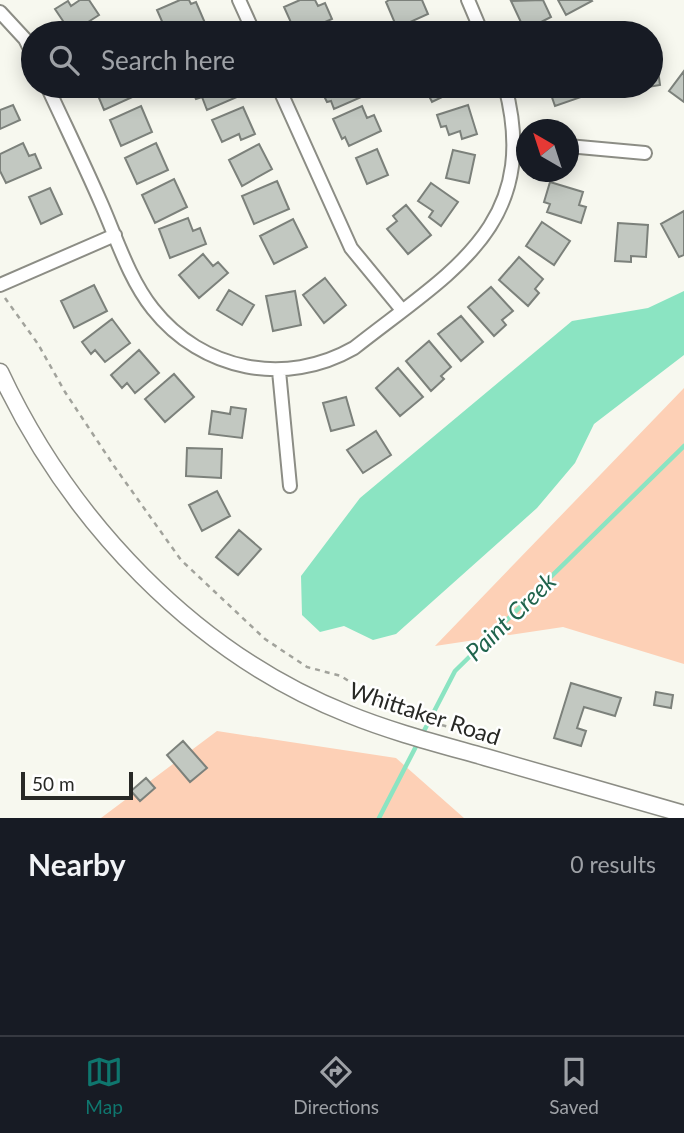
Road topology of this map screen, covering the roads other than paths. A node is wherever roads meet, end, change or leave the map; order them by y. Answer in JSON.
{"nodes":[{"id":1,"x":239,"y":0,"type":"edge"},
{"id":2,"x":468,"y":0,"type":"edge"},
{"id":3,"x":0,"y":12,"type":"edge"},
{"id":4,"x":249,"y":21,"type":"edge"},
{"id":5,"x":477,"y":21,"type":"edge"},
{"id":6,"x":21,"y":35,"type":"edge"},
{"id":7,"x":52,"y":98,"type":"edge"},
{"id":8,"x":283,"y":98,"type":"edge"},
{"id":9,"x":508,"y":98,"type":"edge"},
{"id":10,"x":516,"y":124,"type":"edge"},
{"id":11,"x":579,"y":147,"type":"edge"},
{"id":12,"x":645,"y":153,"type":"dead end"},
{"id":13,"x":516,"y":161,"type":"edge"},
{"id":14,"x":114,"y":235,"type":"junction"},
{"id":15,"x":2,"y":291,"type":"edge"},
{"id":16,"x":402,"y":310,"type":"junction"},
{"id":17,"x":279,"y":371,"type":"junction"},
{"id":18,"x":0,"y":372,"type":"edge"},
{"id":19,"x":290,"y":486,"type":"dead end"},
{"id":20,"x":684,"y":814,"type":"edge"}],
"edges":[{"from":1,"to":4,"type":"street"},
{"from":2,"to":5,"type":"street"},
{"from":3,"to":6,"type":"street"},
{"from":7,"to":14,"type":"street"},
{"from":8,"to":16,"type":"street"},
{"from":9,"to":10,"type":"street"},
{"from":11,"to":12,"type":"street"},
{"from":13,"to":16,"type":"street"},
{"from":14,"to":15,"type":"street"},
{"from":14,"to":17,"type":"street"},
{"from":16,"to":17,"type":"street"},
{"from":17,"to":19,"type":"street"},
{"from":18,"to":20,"type":"main road","name":"Whittaker Road"}]}
